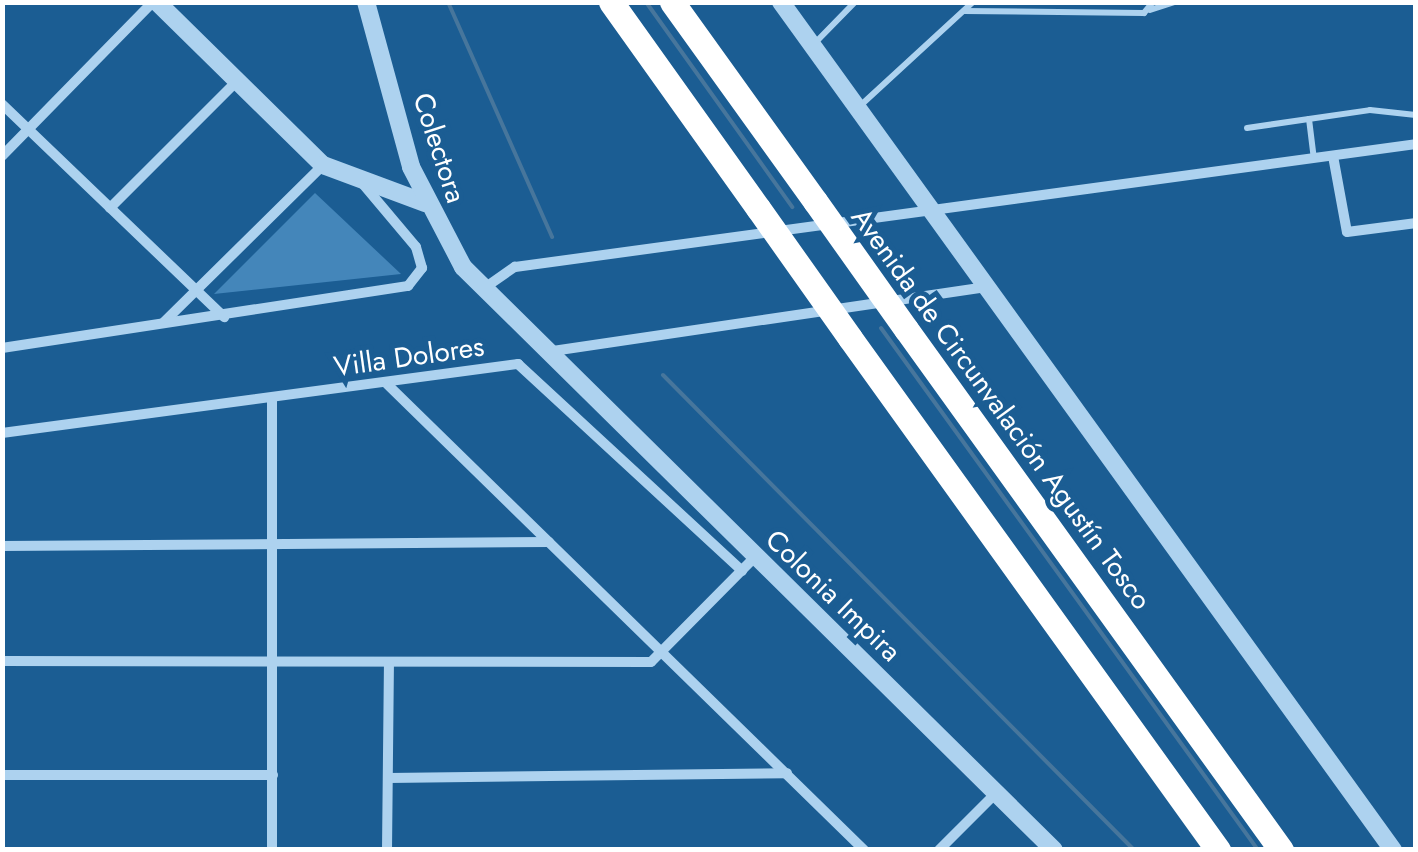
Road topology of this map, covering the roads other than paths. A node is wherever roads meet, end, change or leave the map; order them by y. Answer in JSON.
{"nodes":[{"id":1,"x":155,"y":2,"type":"edge"},
{"id":2,"x":366,"y":2,"type":"edge"},
{"id":3,"x":611,"y":2,"type":"edge"},
{"id":4,"x":672,"y":2,"type":"edge"},
{"id":5,"x":781,"y":2,"type":"edge"},
{"id":6,"x":855,"y":2,"type":"edge"},
{"id":7,"x":972,"y":2,"type":"edge"},
{"id":8,"x":1176,"y":2,"type":"edge"},
{"id":9,"x":1151,"y":7,"type":"edge"},
{"id":10,"x":964,"y":11,"type":"junction"},
{"id":11,"x":812,"y":46,"type":"junction"},
{"id":12,"x":236,"y":81,"type":"junction"},
{"id":13,"x":2,"y":104,"type":"edge"},
{"id":14,"x":856,"y":109,"type":"junction"},
{"id":15,"x":1416,"y":114,"type":"edge"},
{"id":16,"x":1309,"y":119,"type":"junction"},
{"id":17,"x":1247,"y":128,"type":"dead end"},
{"id":18,"x":28,"y":129,"type":"junction"},
{"id":19,"x":1416,"y":144,"type":"edge"},
{"id":20,"x":2,"y":156,"type":"edge"},
{"id":21,"x":1333,"y":156,"type":"junction"},
{"id":22,"x":1314,"y":159,"type":"junction"},
{"id":23,"x":322,"y":166,"type":"junction"},
{"id":24,"x":362,"y":184,"type":"junction"},
{"id":25,"x":425,"y":203,"type":"junction"},
{"id":26,"x":110,"y":208,"type":"junction"},
{"id":27,"x":925,"y":210,"type":"junction"},
{"id":28,"x":1416,"y":223,"type":"edge"},
{"id":29,"x":981,"y":288,"type":"junction"},
{"id":30,"x":482,"y":290,"type":"junction"},
{"id":31,"x":196,"y":291,"type":"junction"},
{"id":32,"x":224,"y":317,"type":"junction"},
{"id":33,"x":164,"y":322,"type":"junction"},
{"id":34,"x":2,"y":348,"type":"edge"},
{"id":35,"x":545,"y":353,"type":"junction"},
{"id":36,"x":574,"y":380,"type":"joint"},
{"id":37,"x":388,"y":384,"type":"junction"},
{"id":38,"x":272,"y":398,"type":"junction"},
{"id":39,"x":2,"y":433,"type":"edge"},
{"id":40,"x":549,"y":542,"type":"junction"},
{"id":41,"x":273,"y":544,"type":"junction"},
{"id":42,"x":2,"y":546,"type":"edge"},
{"id":43,"x":748,"y":565,"type":"junction"},
{"id":44,"x":666,"y":653,"type":"junction"},
{"id":45,"x":2,"y":661,"type":"edge"},
{"id":46,"x":273,"y":662,"type":"junction"},
{"id":47,"x":389,"y":662,"type":"junction"},
{"id":48,"x":788,"y":773,"type":"junction"},
{"id":49,"x":272,"y":775,"type":"junction"},
{"id":50,"x":2,"y":776,"type":"edge"},
{"id":51,"x":388,"y":778,"type":"junction"},
{"id":52,"x":996,"y":792,"type":"junction"},
{"id":53,"x":272,"y":850,"type":"edge"},
{"id":54,"x":387,"y":850,"type":"edge"},
{"id":55,"x":864,"y":850,"type":"edge"},
{"id":56,"x":939,"y":850,"type":"edge"},
{"id":57,"x":1054,"y":850,"type":"edge"},
{"id":58,"x":1218,"y":850,"type":"edge"},
{"id":59,"x":1281,"y":850,"type":"edge"},
{"id":60,"x":1393,"y":850,"type":"edge"}],
"edges":[{"from":1,"to":12,"type":"street"},
{"from":1,"to":18,"type":"street"},
{"from":2,"to":25,"type":"street","name":"Colectora"},
{"from":3,"to":58,"type":"highway","bridge":true},
{"from":4,"to":59,"type":"highway","name":"Avenida de Circunvalación Agustín Tosco","bridge":true},
{"from":5,"to":11,"type":"street"},
{"from":6,"to":11,"type":"lane"},
{"from":7,"to":10,"type":"lane"},
{"from":8,"to":9,"type":"lane"},
{"from":9,"to":10,"type":"lane"},
{"from":10,"to":14,"type":"lane"},
{"from":11,"to":14,"type":"street"},
{"from":12,"to":23,"type":"street"},
{"from":12,"to":26,"type":"street"},
{"from":13,"to":18,"type":"street"},
{"from":14,"to":27,"type":"street"},
{"from":15,"to":16,"type":"lane"},
{"from":16,"to":17,"type":"lane"},
{"from":16,"to":22,"type":"lane"},
{"from":18,"to":20,"type":"street"},
{"from":18,"to":26,"type":"street"},
{"from":19,"to":21,"type":"street"},
{"from":21,"to":22,"type":"street"},
{"from":21,"to":28,"type":"street"},
{"from":22,"to":27,"type":"street"},
{"from":23,"to":24,"type":"street"},
{"from":23,"to":31,"type":"street"},
{"from":24,"to":25,"type":"street"},
{"from":24,"to":32,"type":"street"},
{"from":25,"to":30,"type":"street","name":"Colectora"},
{"from":26,"to":31,"type":"street"},
{"from":27,"to":29,"type":"street"},
{"from":27,"to":30,"type":"street"},
{"from":29,"to":35,"type":"street"},
{"from":29,"to":60,"type":"street"},
{"from":30,"to":35,"type":"street","name":"Colectora"},
{"from":31,"to":32,"type":"street"},
{"from":31,"to":33,"type":"street"},
{"from":32,"to":33,"type":"street"},
{"from":33,"to":34,"type":"street"},
{"from":35,"to":36,"type":"street","name":"Colectora"},
{"from":36,"to":43,"type":"street","name":"Colonia Impira"},
{"from":37,"to":38,"type":"street","name":"Villa Dolores"},
{"from":37,"to":40,"type":"street"},
{"from":37,"to":43,"type":"street","name":"Villa Dolores"},
{"from":38,"to":39,"type":"street","name":"Villa Dolores"},
{"from":38,"to":41,"type":"street"},
{"from":40,"to":41,"type":"street"},
{"from":40,"to":44,"type":"street"},
{"from":41,"to":42,"type":"street"},
{"from":41,"to":46,"type":"street"},
{"from":43,"to":44,"type":"street"},
{"from":43,"to":52,"type":"street","name":"Colonia Impira"},
{"from":44,"to":47,"type":"street"},
{"from":44,"to":48,"type":"street"},
{"from":45,"to":46,"type":"street"},
{"from":46,"to":47,"type":"street"},
{"from":46,"to":49,"type":"street"},
{"from":47,"to":51,"type":"street"},
{"from":48,"to":51,"type":"street"},
{"from":48,"to":55,"type":"street"},
{"from":49,"to":50,"type":"street"},
{"from":49,"to":53,"type":"street"},
{"from":51,"to":54,"type":"street"},
{"from":52,"to":56,"type":"street"},
{"from":52,"to":57,"type":"street","name":"Colonia Impira"}]}
